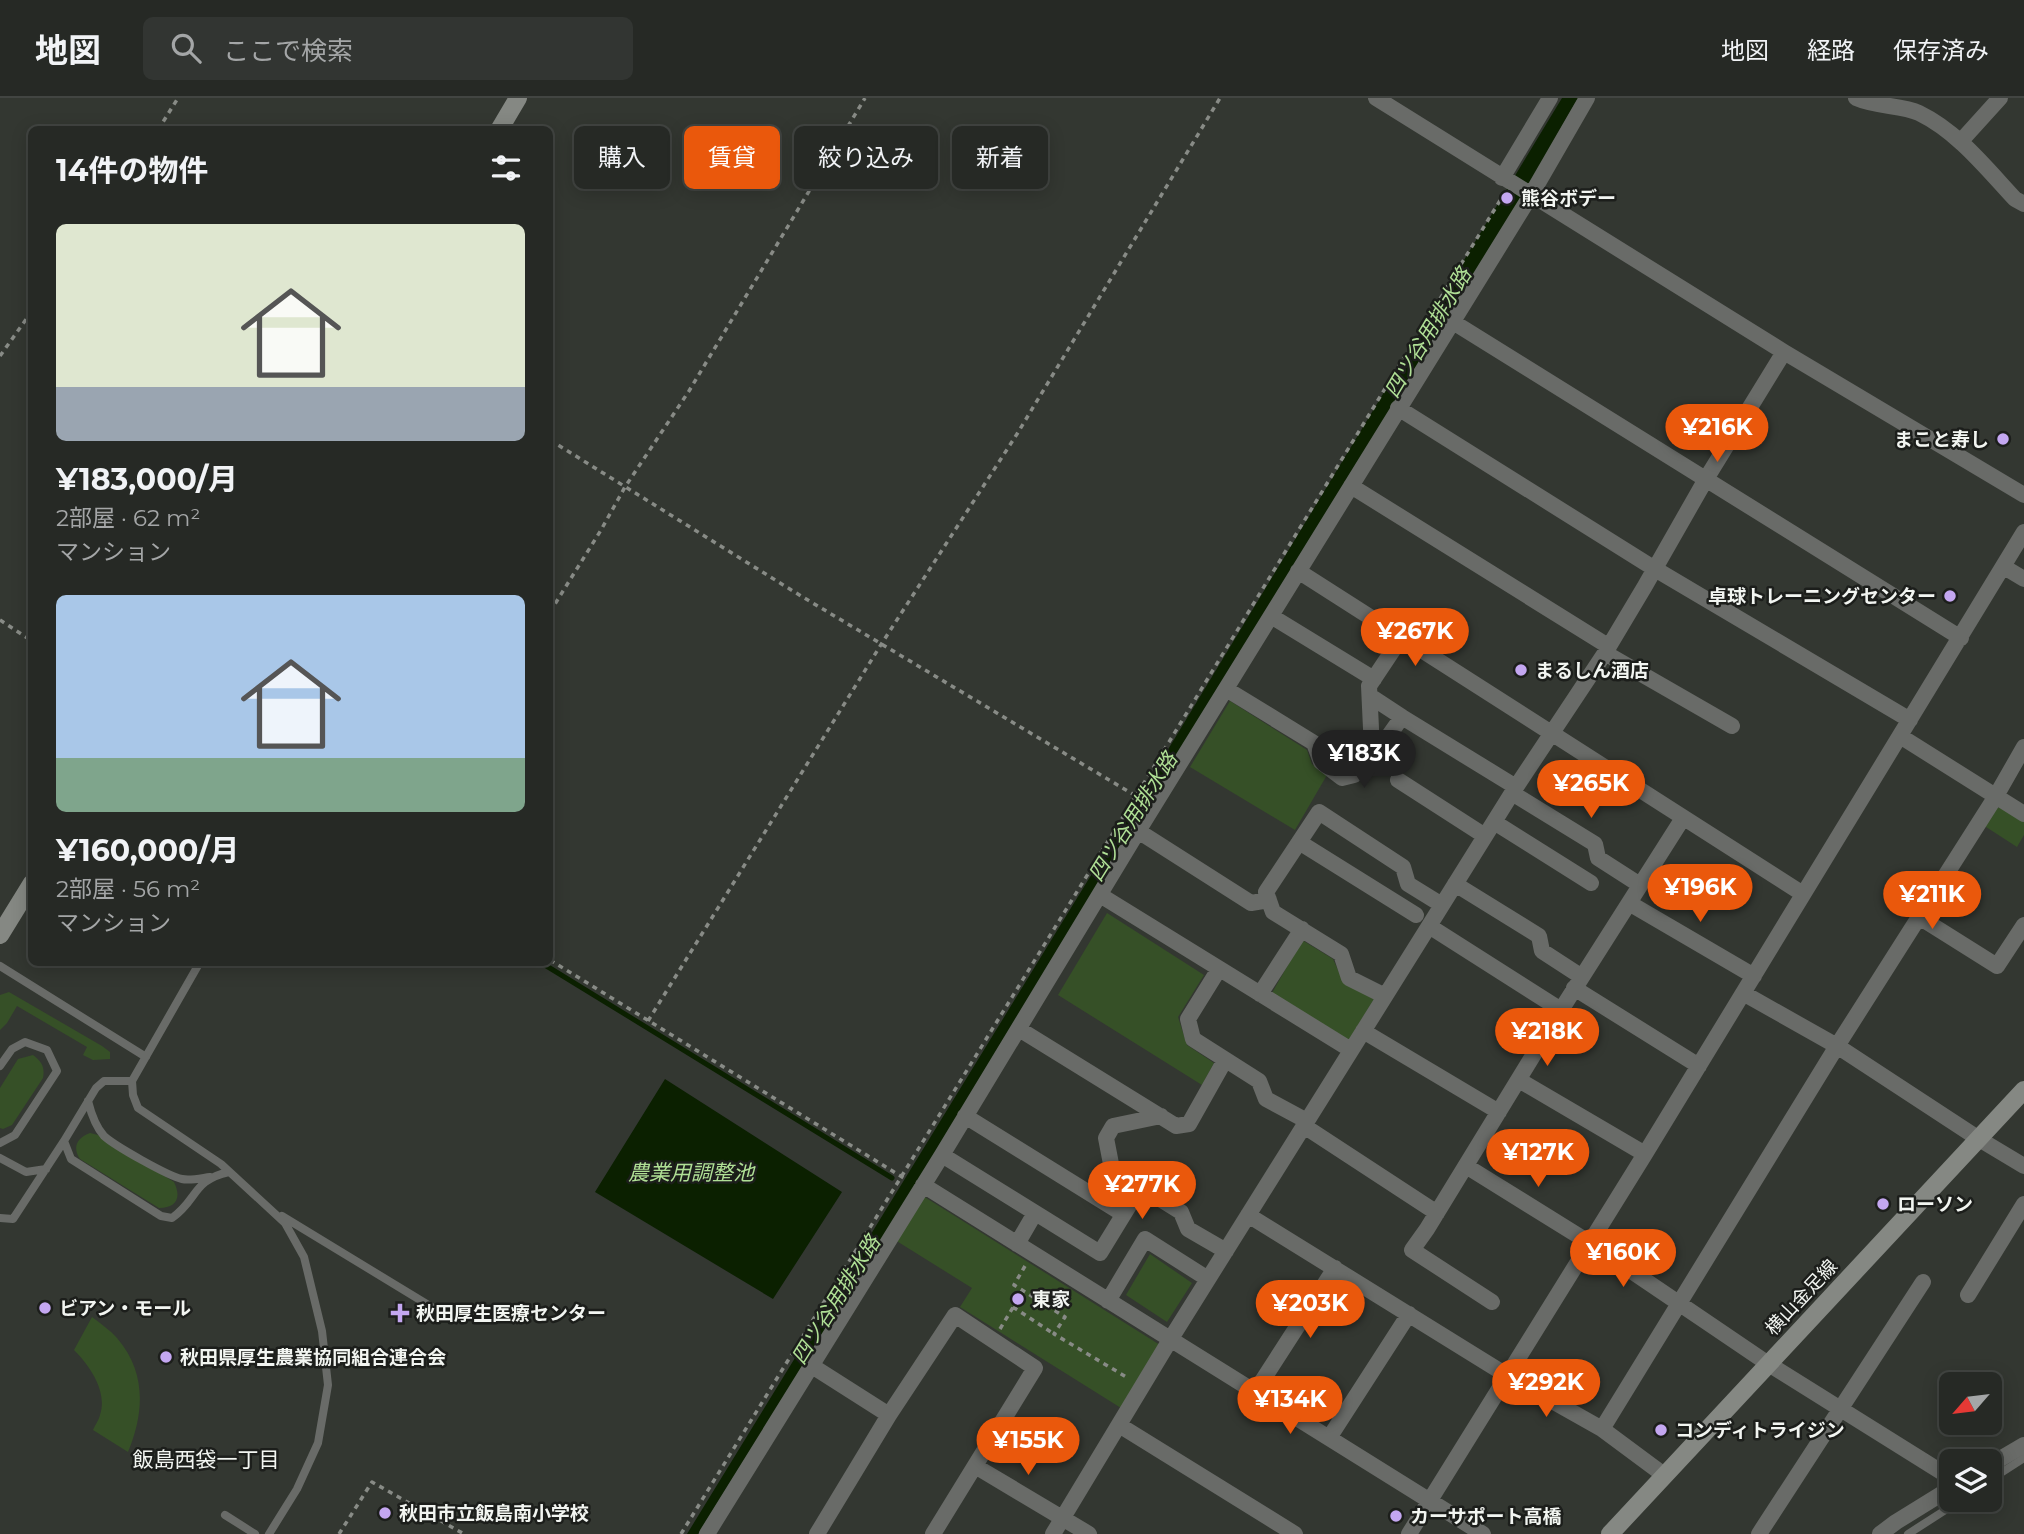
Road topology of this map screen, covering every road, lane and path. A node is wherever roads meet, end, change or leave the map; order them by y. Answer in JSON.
{"nodes":[{"id":1,"x":178,"y":98,"type":"edge"},
{"id":2,"x":518,"y":98,"type":"edge"},
{"id":3,"x":865,"y":98,"type":"edge"},
{"id":4,"x":1220,"y":98,"type":"edge"},
{"id":5,"x":1376,"y":98,"type":"edge"},
{"id":6,"x":1550,"y":98,"type":"edge"},
{"id":7,"x":1587,"y":98,"type":"edge"},
{"id":8,"x":1856,"y":98,"type":"edge"},
{"id":9,"x":2000,"y":98,"type":"edge"},
{"id":10,"x":160,"y":126,"type":"edge"},
{"id":11,"x":501,"y":126,"type":"edge"},
{"id":12,"x":1961,"y":141,"type":"junction"},
{"id":13,"x":1506,"y":180,"type":"junction"},
{"id":14,"x":1529,"y":193,"type":"junction"},
{"id":15,"x":2024,"y":204,"type":"edge"},
{"id":16,"x":28,"y":317,"type":"edge"},
{"id":17,"x":1453,"y":322,"type":"junction"},
{"id":18,"x":1784,"y":352,"type":"junction"},
{"id":19,"x":0,"y":356,"type":"edge"},
{"id":20,"x":1398,"y":408,"type":"junction"},
{"id":21,"x":553,"y":442,"type":"edge"},
{"id":22,"x":1706,"y":479,"type":"junction"},
{"id":23,"x":1351,"y":486,"type":"junction"},
{"id":24,"x":625,"y":487,"type":"junction"},
{"id":25,"x":2024,"y":495,"type":"edge"},
{"id":26,"x":2024,"y":533,"type":"edge"},
{"id":27,"x":2004,"y":567,"type":"junction"},
{"id":28,"x":1654,"y":569,"type":"junction"},
{"id":29,"x":1298,"y":571,"type":"junction"},
{"id":30,"x":2024,"y":579,"type":"edge"},
{"id":31,"x":553,"y":607,"type":"edge"},
{"id":32,"x":1271,"y":616,"type":"junction"},
{"id":33,"x":0,"y":620,"type":"edge"},
{"id":34,"x":28,"y":638,"type":"edge"},
{"id":35,"x":1401,"y":638,"type":"junction"},
{"id":36,"x":1961,"y":638,"type":"junction"},
{"id":37,"x":882,"y":643,"type":"junction"},
{"id":38,"x":1606,"y":650,"type":"junction"},
{"id":39,"x":1374,"y":679,"type":"junction"},
{"id":40,"x":1226,"y":689,"type":"junction"},
{"id":41,"x":1370,"y":696,"type":"junction"},
{"id":42,"x":1402,"y":717,"type":"junction"},
{"id":43,"x":1910,"y":720,"type":"junction"},
{"id":44,"x":1732,"y":726,"type":"dead end"},
{"id":45,"x":1552,"y":733,"type":"junction"},
{"id":46,"x":1900,"y":736,"type":"junction"},
{"id":47,"x":2024,"y":747,"type":"edge"},
{"id":48,"x":1371,"y":750,"type":"junction"},
{"id":49,"x":1398,"y":780,"type":"dead end"},
{"id":50,"x":1514,"y":790,"type":"junction"},
{"id":51,"x":1136,"y":796,"type":"junction"},
{"id":52,"x":1996,"y":796,"type":"junction"},
{"id":53,"x":2024,"y":814,"type":"edge"},
{"id":54,"x":1683,"y":818,"type":"junction"},
{"id":55,"x":1494,"y":822,"type":"junction"},
{"id":56,"x":1138,"y":831,"type":"junction"},
{"id":57,"x":1485,"y":836,"type":"junction"},
{"id":58,"x":1299,"y":842,"type":"junction"},
{"id":59,"x":1591,"y":883,"type":"dead end"},
{"id":60,"x":1455,"y":884,"type":"junction"},
{"id":61,"x":1640,"y":885,"type":"junction"},
{"id":62,"x":28,"y":890,"type":"edge"},
{"id":63,"x":1803,"y":894,"type":"junction"},
{"id":64,"x":1100,"y":895,"type":"junction"},
{"id":65,"x":1269,"y":900,"type":"junction"},
{"id":66,"x":1629,"y":903,"type":"junction"},
{"id":67,"x":1442,"y":905,"type":"junction"},
{"id":68,"x":1919,"y":917,"type":"junction"},
{"id":69,"x":1423,"y":921,"type":"junction"},
{"id":70,"x":2024,"y":925,"type":"edge"},
{"id":71,"x":1302,"y":929,"type":"junction"},
{"id":72,"x":0,"y":935,"type":"edge"},
{"id":73,"x":553,"y":962,"type":"edge"},
{"id":74,"x":0,"y":966,"type":"edge"},
{"id":75,"x":198,"y":966,"type":"edge"},
{"id":76,"x":1219,"y":969,"type":"junction"},
{"id":77,"x":1754,"y":976,"type":"junction"},
{"id":78,"x":1578,"y":983,"type":"junction"},
{"id":79,"x":1743,"y":993,"type":"junction"},
{"id":80,"x":1260,"y":994,"type":"junction"},
{"id":81,"x":1385,"y":996,"type":"junction"},
{"id":82,"x":1561,"y":1010,"type":"junction"},
{"id":83,"x":648,"y":1021,"type":"junction"},
{"id":84,"x":1019,"y":1029,"type":"junction"},
{"id":85,"x":1363,"y":1031,"type":"junction"},
{"id":86,"x":1837,"y":1046,"type":"junction"},
{"id":87,"x":1351,"y":1050,"type":"junction"},
{"id":88,"x":146,"y":1057,"type":"junction"},
{"id":89,"x":1225,"y":1060,"type":"junction"},
{"id":90,"x":0,"y":1066,"type":"edge"},
{"id":91,"x":1699,"y":1066,"type":"junction"},
{"id":92,"x":1519,"y":1080,"type":"junction"},
{"id":93,"x":132,"y":1081,"type":"junction"},
{"id":94,"x":2024,"y":1090,"type":"edge"},
{"id":95,"x":88,"y":1101,"type":"junction"},
{"id":96,"x":1499,"y":1112,"type":"junction"},
{"id":97,"x":965,"y":1116,"type":"junction"},
{"id":98,"x":1161,"y":1116,"type":"junction"},
{"id":99,"x":1306,"y":1123,"type":"junction"},
{"id":100,"x":1979,"y":1139,"type":"junction"},
{"id":101,"x":64,"y":1141,"type":"junction"},
{"id":102,"x":0,"y":1143,"type":"edge"},
{"id":103,"x":1645,"y":1154,"type":"junction"},
{"id":104,"x":942,"y":1155,"type":"junction"},
{"id":105,"x":0,"y":1158,"type":"edge"},
{"id":106,"x":1466,"y":1166,"type":"junction"},
{"id":107,"x":2024,"y":1166,"type":"edge"},
{"id":108,"x":46,"y":1169,"type":"junction"},
{"id":109,"x":229,"y":1172,"type":"junction"},
{"id":110,"x":901,"y":1176,"type":"junction"},
{"id":111,"x":210,"y":1177,"type":"junction"},
{"id":112,"x":923,"y":1185,"type":"junction"},
{"id":113,"x":1141,"y":1186,"type":"junction"},
{"id":114,"x":2024,"y":1203,"type":"edge"},
{"id":115,"x":265,"y":1205,"type":"junction"},
{"id":116,"x":1035,"y":1213,"type":"junction"},
{"id":117,"x":1437,"y":1213,"type":"junction"},
{"id":118,"x":1124,"y":1214,"type":"junction"},
{"id":119,"x":1248,"y":1215,"type":"junction"},
{"id":120,"x":0,"y":1218,"type":"edge"},
{"id":121,"x":1590,"y":1243,"type":"junction"},
{"id":122,"x":1017,"y":1244,"type":"junction"},
{"id":123,"x":1226,"y":1251,"type":"junction"},
{"id":124,"x":1032,"y":1254,"type":"junction"},
{"id":125,"x":1335,"y":1268,"type":"junction"},
{"id":126,"x":1208,"y":1279,"type":"junction"},
{"id":127,"x":1923,"y":1282,"type":"dead end"},
{"id":128,"x":1968,"y":1294,"type":"dead end"},
{"id":129,"x":1108,"y":1301,"type":"junction"},
{"id":130,"x":1492,"y":1302,"type":"dead end"},
{"id":131,"x":1678,"y":1304,"type":"junction"},
{"id":132,"x":1409,"y":1314,"type":"junction"},
{"id":133,"x":453,"y":1320,"type":"dead end"},
{"id":134,"x":1054,"y":1334,"type":"junction"},
{"id":135,"x":993,"y":1339,"type":"junction"},
{"id":136,"x":1170,"y":1340,"type":"junction"},
{"id":137,"x":1767,"y":1363,"type":"junction"},
{"id":138,"x":812,"y":1366,"type":"junction"},
{"id":139,"x":1507,"y":1376,"type":"junction"},
{"id":140,"x":1136,"y":1383,"type":"dead end"},
{"id":141,"x":1255,"y":1392,"type":"junction"},
{"id":142,"x":1839,"y":1409,"type":"junction"},
{"id":143,"x":889,"y":1415,"type":"junction"},
{"id":144,"x":1119,"y":1425,"type":"junction"},
{"id":145,"x":1602,"y":1429,"type":"junction"},
{"id":146,"x":1329,"y":1438,"type":"junction"},
{"id":147,"x":2024,"y":1445,"type":"edge"},
{"id":148,"x":2002,"y":1458,"type":"edge"},
{"id":149,"x":2024,"y":1458,"type":"edge"},
{"id":150,"x":975,"y":1466,"type":"junction"},
{"id":151,"x":1939,"y":1471,"type":"edge"},
{"id":152,"x":2002,"y":1472,"type":"edge"},
{"id":153,"x":1664,"y":1475,"type":"junction"},
{"id":154,"x":1939,"y":1495,"type":"edge"},
{"id":155,"x":1429,"y":1502,"type":"junction"},
{"id":156,"x":1943,"y":1512,"type":"edge"},
{"id":157,"x":225,"y":1515,"type":"dead end"},
{"id":158,"x":1062,"y":1519,"type":"junction"},
{"id":159,"x":255,"y":1534,"type":"edge"},
{"id":160,"x":269,"y":1534,"type":"edge"},
{"id":161,"x":339,"y":1534,"type":"edge"},
{"id":162,"x":464,"y":1534,"type":"edge"},
{"id":163,"x":681,"y":1534,"type":"edge"},
{"id":164,"x":707,"y":1534,"type":"edge"},
{"id":165,"x":817,"y":1534,"type":"edge"},
{"id":166,"x":933,"y":1534,"type":"edge"},
{"id":167,"x":1053,"y":1534,"type":"edge"},
{"id":168,"x":1089,"y":1534,"type":"edge"},
{"id":169,"x":1295,"y":1534,"type":"edge"},
{"id":170,"x":1409,"y":1534,"type":"edge"},
{"id":171,"x":1483,"y":1534,"type":"edge"},
{"id":172,"x":1610,"y":1534,"type":"edge"},
{"id":173,"x":1759,"y":1534,"type":"edge"},
{"id":174,"x":1880,"y":1534,"type":"edge"},
{"id":175,"x":1909,"y":1534,"type":"edge"}],
"edges":[{"from":1,"to":10,"type":"path"},
{"from":2,"to":11,"type":"street"},
{"from":3,"to":24,"type":"path"},
{"from":4,"to":37,"type":"path"},
{"from":5,"to":13,"type":"street"},
{"from":6,"to":13,"type":"street"},
{"from":7,"to":14,"type":"street"},
{"from":8,"to":12,"type":"street"},
{"from":9,"to":12,"type":"street"},
{"from":12,"to":15,"type":"street"},
{"from":13,"to":14,"type":"street"},
{"from":13,"to":51,"type":"path"},
{"from":14,"to":17,"type":"street"},
{"from":14,"to":18,"type":"street"},
{"from":16,"to":19,"type":"path"},
{"from":17,"to":20,"type":"street"},
{"from":17,"to":22,"type":"street"},
{"from":18,"to":22,"type":"street"},
{"from":18,"to":25,"type":"street"},
{"from":20,"to":23,"type":"street"},
{"from":20,"to":28,"type":"street"},
{"from":21,"to":24,"type":"path"},
{"from":22,"to":28,"type":"street"},
{"from":22,"to":36,"type":"street"},
{"from":23,"to":29,"type":"street"},
{"from":23,"to":38,"type":"street"},
{"from":24,"to":31,"type":"path"},
{"from":24,"to":37,"type":"path"},
{"from":26,"to":27,"type":"street"},
{"from":27,"to":30,"type":"street"},
{"from":27,"to":36,"type":"street"},
{"from":28,"to":38,"type":"street"},
{"from":28,"to":43,"type":"street"},
{"from":29,"to":32,"type":"street"},
{"from":29,"to":35,"type":"street"},
{"from":32,"to":39,"type":"street"},
{"from":32,"to":40,"type":"street"},
{"from":33,"to":34,"type":"path"},
{"from":35,"to":39,"type":"street"},
{"from":35,"to":45,"type":"street"},
{"from":36,"to":43,"type":"street"},
{"from":37,"to":51,"type":"path"},
{"from":37,"to":83,"type":"path"},
{"from":38,"to":44,"type":"street"},
{"from":38,"to":45,"type":"street"},
{"from":39,"to":41,"type":"street"},
{"from":40,"to":48,"type":"street"},
{"from":40,"to":56,"type":"street"},
{"from":41,"to":42,"type":"street"},
{"from":41,"to":48,"type":"street"},
{"from":42,"to":48,"type":"street"},
{"from":42,"to":50,"type":"street"},
{"from":43,"to":46,"type":"street"},
{"from":45,"to":50,"type":"street"},
{"from":45,"to":54,"type":"street"},
{"from":46,"to":52,"type":"street"},
{"from":46,"to":63,"type":"street"},
{"from":47,"to":52,"type":"street"},
{"from":49,"to":57,"type":"street"},
{"from":50,"to":55,"type":"street"},
{"from":50,"to":61,"type":"street"},
{"from":51,"to":110,"type":"path"},
{"from":52,"to":53,"type":"street"},
{"from":52,"to":68,"type":"street"},
{"from":54,"to":61,"type":"street"},
{"from":54,"to":63,"type":"street"},
{"from":55,"to":57,"type":"street"},
{"from":55,"to":59,"type":"street"},
{"from":56,"to":64,"type":"street"},
{"from":56,"to":65,"type":"street"},
{"from":57,"to":60,"type":"street"},
{"from":58,"to":65,"type":"street"},
{"from":58,"to":67,"type":"street"},
{"from":58,"to":69,"type":"street"},
{"from":60,"to":67,"type":"street"},
{"from":60,"to":78,"type":"street"},
{"from":61,"to":66,"type":"street"},
{"from":62,"to":72,"type":"street"},
{"from":63,"to":77,"type":"street"},
{"from":64,"to":76,"type":"street"},
{"from":64,"to":84,"type":"street"},
{"from":65,"to":71,"type":"street"},
{"from":66,"to":77,"type":"street"},
{"from":66,"to":78,"type":"street"},
{"from":67,"to":69,"type":"street"},
{"from":68,"to":70,"type":"street"},
{"from":68,"to":86,"type":"street"},
{"from":69,"to":81,"type":"street"},
{"from":69,"to":82,"type":"street"},
{"from":71,"to":80,"type":"street"},
{"from":71,"to":81,"type":"street"},
{"from":73,"to":83,"type":"path"},
{"from":74,"to":88,"type":"lane"},
{"from":75,"to":88,"type":"lane"},
{"from":76,"to":80,"type":"street"},
{"from":76,"to":89,"type":"street"},
{"from":77,"to":79,"type":"street"},
{"from":78,"to":82,"type":"street"},
{"from":78,"to":91,"type":"street"},
{"from":79,"to":86,"type":"street"},
{"from":79,"to":91,"type":"street"},
{"from":80,"to":87,"type":"street"},
{"from":81,"to":85,"type":"street"},
{"from":82,"to":92,"type":"street"},
{"from":83,"to":110,"type":"path"},
{"from":84,"to":97,"type":"street"},
{"from":84,"to":98,"type":"street"},
{"from":85,"to":87,"type":"street"},
{"from":85,"to":96,"type":"street"},
{"from":86,"to":100,"type":"street"},
{"from":86,"to":131,"type":"street"},
{"from":87,"to":99,"type":"street"},
{"from":88,"to":93,"type":"lane"},
{"from":89,"to":98,"type":"street"},
{"from":89,"to":99,"type":"street"},
{"from":90,"to":102,"type":"lane"},
{"from":91,"to":103,"type":"street"},
{"from":92,"to":96,"type":"street"},
{"from":92,"to":103,"type":"street"},
{"from":93,"to":95,"type":"lane"},
{"from":93,"to":109,"type":"lane"},
{"from":94,"to":100,"type":"street","name":"横山金足線"},
{"from":95,"to":101,"type":"lane"},
{"from":95,"to":111,"type":"lane"},
{"from":96,"to":106,"type":"street"},
{"from":97,"to":104,"type":"street"},
{"from":97,"to":118,"type":"street"},
{"from":98,"to":113,"type":"street"},
{"from":99,"to":117,"type":"street"},
{"from":99,"to":119,"type":"street"},
{"from":100,"to":107,"type":"street"},
{"from":100,"to":137,"type":"street","name":"横山金足線"},
{"from":101,"to":108,"type":"lane"},
{"from":101,"to":111,"type":"lane"},
{"from":103,"to":121,"type":"street"},
{"from":104,"to":112,"type":"street"},
{"from":104,"to":116,"type":"street"},
{"from":105,"to":108,"type":"lane"},
{"from":106,"to":117,"type":"street"},
{"from":106,"to":121,"type":"street"},
{"from":108,"to":120,"type":"lane"},
{"from":109,"to":111,"type":"lane"},
{"from":109,"to":115,"type":"lane"},
{"from":110,"to":163,"type":"path"},
{"from":112,"to":122,"type":"street"},
{"from":112,"to":138,"type":"street"},
{"from":113,"to":118,"type":"street"},
{"from":113,"to":123,"type":"street"},
{"from":114,"to":128,"type":"street"},
{"from":115,"to":133,"type":"lane"},
{"from":115,"to":160,"type":"lane"},
{"from":116,"to":118,"type":"street"},
{"from":116,"to":122,"type":"street"},
{"from":117,"to":130,"type":"street"},
{"from":119,"to":123,"type":"street"},
{"from":119,"to":125,"type":"street"},
{"from":121,"to":131,"type":"street"},
{"from":121,"to":139,"type":"street"},
{"from":122,"to":124,"type":"street"},
{"from":123,"to":126,"type":"street"},
{"from":124,"to":129,"type":"street"},
{"from":124,"to":134,"type":"path"},
{"from":125,"to":132,"type":"street"},
{"from":125,"to":141,"type":"street"},
{"from":126,"to":129,"type":"street"},
{"from":126,"to":136,"type":"street"},
{"from":127,"to":142,"type":"street"},
{"from":129,"to":136,"type":"street"},
{"from":131,"to":137,"type":"street"},
{"from":131,"to":145,"type":"street"},
{"from":132,"to":139,"type":"street"},
{"from":132,"to":146,"type":"street"},
{"from":134,"to":135,"type":"path"},
{"from":134,"to":140,"type":"path"},
{"from":135,"to":143,"type":"street"},
{"from":135,"to":150,"type":"street"},
{"from":136,"to":141,"type":"street"},
{"from":136,"to":144,"type":"street"},
{"from":137,"to":142,"type":"street"},
{"from":137,"to":153,"type":"street","name":"横山金足線"},
{"from":138,"to":143,"type":"street"},
{"from":138,"to":164,"type":"street"},
{"from":139,"to":145,"type":"street"},
{"from":139,"to":155,"type":"street"},
{"from":141,"to":146,"type":"street"},
{"from":142,"to":151,"type":"street"},
{"from":142,"to":173,"type":"street"},
{"from":143,"to":165,"type":"street"},
{"from":144,"to":158,"type":"street"},
{"from":144,"to":169,"type":"street"},
{"from":145,"to":153,"type":"street"},
{"from":146,"to":155,"type":"street"},
{"from":147,"to":148,"type":"street"},
{"from":149,"to":152,"type":"lane"},
{"from":150,"to":158,"type":"street"},
{"from":150,"to":166,"type":"street"},
{"from":153,"to":172,"type":"street","name":"横山金足線"},
{"from":154,"to":174,"type":"street"},
{"from":155,"to":170,"type":"street"},
{"from":155,"to":171,"type":"street"},
{"from":156,"to":175,"type":"lane"},
{"from":157,"to":159,"type":"lane"},
{"from":158,"to":167,"type":"street"},
{"from":158,"to":168,"type":"street"},
{"from":161,"to":162,"type":"path"}]}
